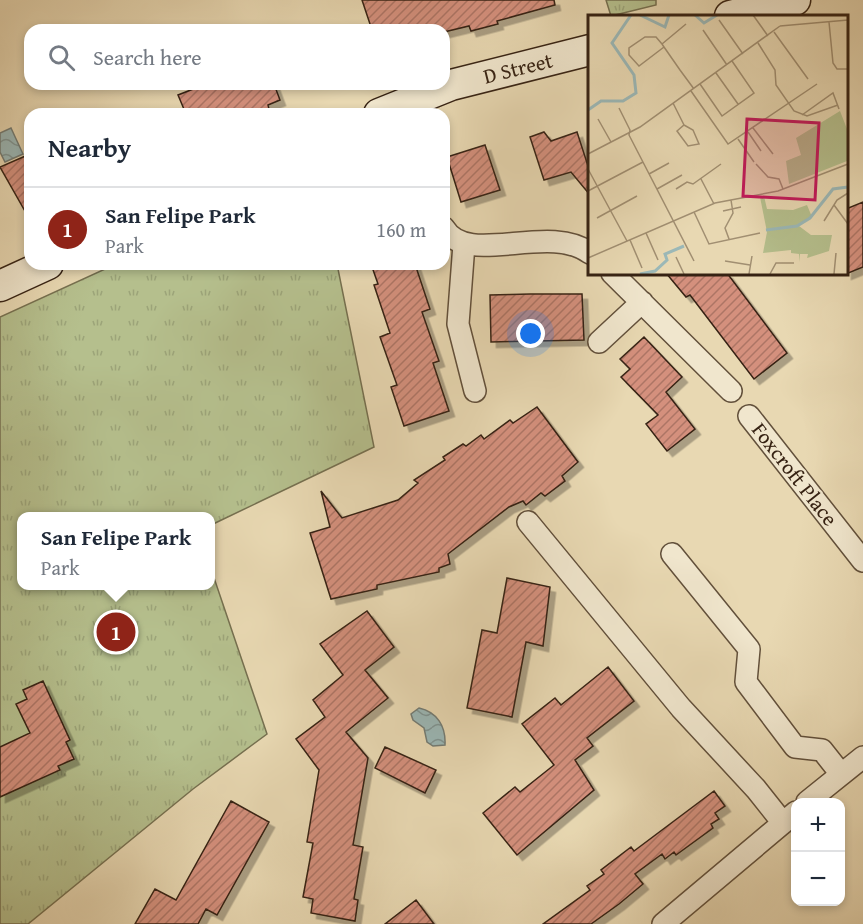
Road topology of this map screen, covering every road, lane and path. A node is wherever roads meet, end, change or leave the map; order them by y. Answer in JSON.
{"nodes":[{"id":1,"x":795,"y":0,"type":"edge"},
{"id":2,"x":734,"y":15,"type":"edge"},
{"id":3,"x":588,"y":50,"type":"edge"},
{"id":4,"x":450,"y":84,"type":"edge"},
{"id":5,"x":438,"y":90,"type":"edge"},
{"id":6,"x":399,"y":108,"type":"edge"},
{"id":7,"x":450,"y":233,"type":"edge"},
{"id":8,"x":464,"y":244,"type":"junction"},
{"id":9,"x":588,"y":252,"type":"edge"},
{"id":10,"x":35,"y":270,"type":"edge"},
{"id":11,"x":613,"y":274,"type":"edge"},
{"id":12,"x":0,"y":286,"type":"edge"},
{"id":13,"x":642,"y":302,"type":"junction"},
{"id":14,"x":599,"y":342,"type":"dead end"},
{"id":15,"x":475,"y":391,"type":"dead end"},
{"id":16,"x":730,"y":391,"type":"dead end"},
{"id":17,"x":749,"y":416,"type":"dead end"},
{"id":18,"x":528,"y":522,"type":"dead end"},
{"id":19,"x":672,"y":554,"type":"dead end"},
{"id":20,"x":863,"y":561,"type":"edge"},
{"id":21,"x":863,"y":757,"type":"edge"},
{"id":22,"x":841,"y":774,"type":"junction"},
{"id":23,"x":812,"y":798,"type":"edge"},
{"id":24,"x":789,"y":817,"type":"edge"},
{"id":25,"x":663,"y":924,"type":"edge"}],
"edges":[{"from":1,"to":2,"type":"main road"},
{"from":3,"to":4,"type":"main road","name":"D Street"},
{"from":5,"to":6,"type":"main road","name":"D Street"},
{"from":7,"to":8,"type":"street"},
{"from":8,"to":9,"type":"street"},
{"from":8,"to":15,"type":"street"},
{"from":10,"to":12,"type":"main road"},
{"from":11,"to":13,"type":"street"},
{"from":13,"to":14,"type":"street"},
{"from":13,"to":16,"type":"street"},
{"from":17,"to":20,"type":"street","name":"Foxcroft Place"},
{"from":18,"to":24,"type":"street"},
{"from":19,"to":22,"type":"street"},
{"from":21,"to":22,"type":"street"},
{"from":22,"to":23,"type":"street"},
{"from":24,"to":25,"type":"street"}]}
